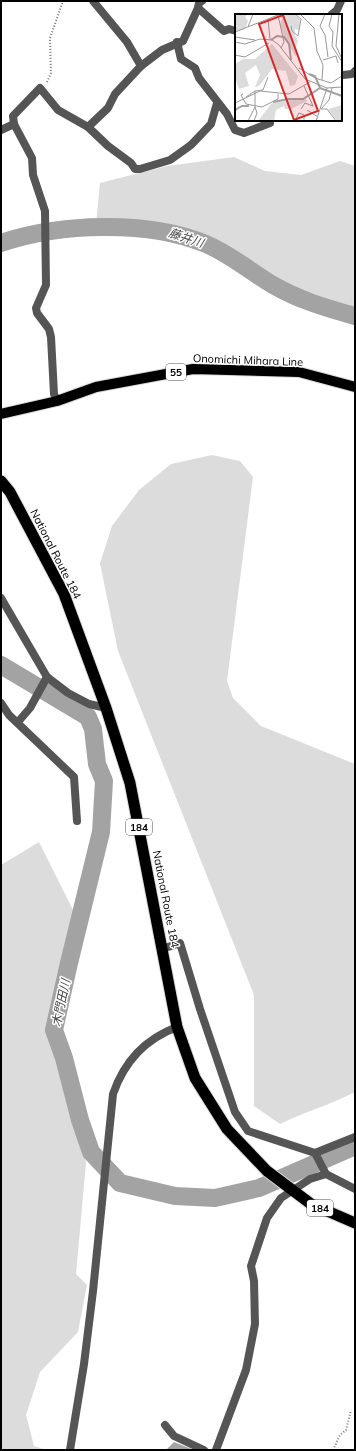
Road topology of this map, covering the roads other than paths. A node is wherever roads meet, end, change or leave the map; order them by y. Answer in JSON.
{"nodes":[{"id":1,"x":93,"y":1,"type":"edge"},
{"id":2,"x":341,"y":1,"type":"edge"},
{"id":3,"x":200,"y":4,"type":"edge"},
{"id":4,"x":332,"y":14,"type":"edge"},
{"id":5,"x":235,"y":32,"type":"edge"},
{"id":6,"x":177,"y":42,"type":"junction"},
{"id":7,"x":141,"y":66,"type":"junction"},
{"id":8,"x":355,"y":71,"type":"edge"},
{"id":9,"x":343,"y":75,"type":"dead end"},
{"id":10,"x":217,"y":103,"type":"junction"},
{"id":11,"x":270,"y":123,"type":"dead end"},
{"id":12,"x":14,"y":124,"type":"junction"},
{"id":13,"x":88,"y":127,"type":"junction"},
{"id":14,"x":1,"y":130,"type":"edge"},
{"id":15,"x":355,"y":387,"type":"edge"},
{"id":16,"x":57,"y":401,"type":"junction"},
{"id":17,"x":1,"y":414,"type":"edge"},
{"id":18,"x":1,"y":481,"type":"edge"},
{"id":19,"x":1,"y":598,"type":"edge"},
{"id":20,"x":46,"y":677,"type":"junction"},
{"id":21,"x":1,"y":703,"type":"edge"},
{"id":22,"x":106,"y":708,"type":"junction"},
{"id":23,"x":18,"y":722,"type":"junction"},
{"id":24,"x":77,"y":821,"type":"dead end"},
{"id":25,"x":162,"y":949,"type":"junction"},
{"id":26,"x":177,"y":1027,"type":"junction"},
{"id":27,"x":355,"y":1137,"type":"edge"},
{"id":28,"x":315,"y":1153,"type":"junction"},
{"id":29,"x":326,"y":1174,"type":"junction"},
{"id":30,"x":291,"y":1190,"type":"junction"},
{"id":31,"x":355,"y":1190,"type":"edge"},
{"id":32,"x":355,"y":1223,"type":"edge"},
{"id":33,"x":165,"y":1425,"type":"dead end"},
{"id":34,"x":70,"y":1450,"type":"edge"},
{"id":35,"x":204,"y":1450,"type":"edge"},
{"id":36,"x":216,"y":1450,"type":"edge"}],
"edges":[{"from":1,"to":7,"type":"street"},
{"from":2,"to":4,"type":"street"},
{"from":3,"to":5,"type":"street"},
{"from":3,"to":6,"type":"street"},
{"from":6,"to":7,"type":"street"},
{"from":6,"to":10,"type":"street"},
{"from":7,"to":13,"type":"street"},
{"from":8,"to":9,"type":"street"},
{"from":10,"to":11,"type":"street"},
{"from":10,"to":13,"type":"street"},
{"from":12,"to":13,"type":"street"},
{"from":12,"to":14,"type":"street"},
{"from":12,"to":16,"type":"street"},
{"from":15,"to":16,"type":"main road","name":"Onomichi Mihara Line","number":"55"},
{"from":16,"to":17,"type":"main road","name":"Onomichi Mihara Line","number":"55"},
{"from":18,"to":22,"type":"highway","name":"National Route 184","number":"184"},
{"from":19,"to":20,"type":"street"},
{"from":20,"to":22,"type":"street"},
{"from":20,"to":23,"type":"street"},
{"from":21,"to":23,"type":"street"},
{"from":22,"to":25,"type":"highway","name":"National Route 184","number":"184"},
{"from":23,"to":24,"type":"street"},
{"from":25,"to":26,"type":"highway","name":"National Route 184","number":"184"},
{"from":25,"to":28,"type":"street"},
{"from":26,"to":30,"type":"highway","name":"National Route 184","number":"184"},
{"from":26,"to":34,"type":"street"},
{"from":27,"to":28,"type":"street"},
{"from":28,"to":29,"type":"street"},
{"from":29,"to":30,"type":"street"},
{"from":29,"to":31,"type":"street"},
{"from":30,"to":32,"type":"highway","name":"National Route 184","number":"184"},
{"from":30,"to":36,"type":"street"},
{"from":33,"to":35,"type":"street"}]}
